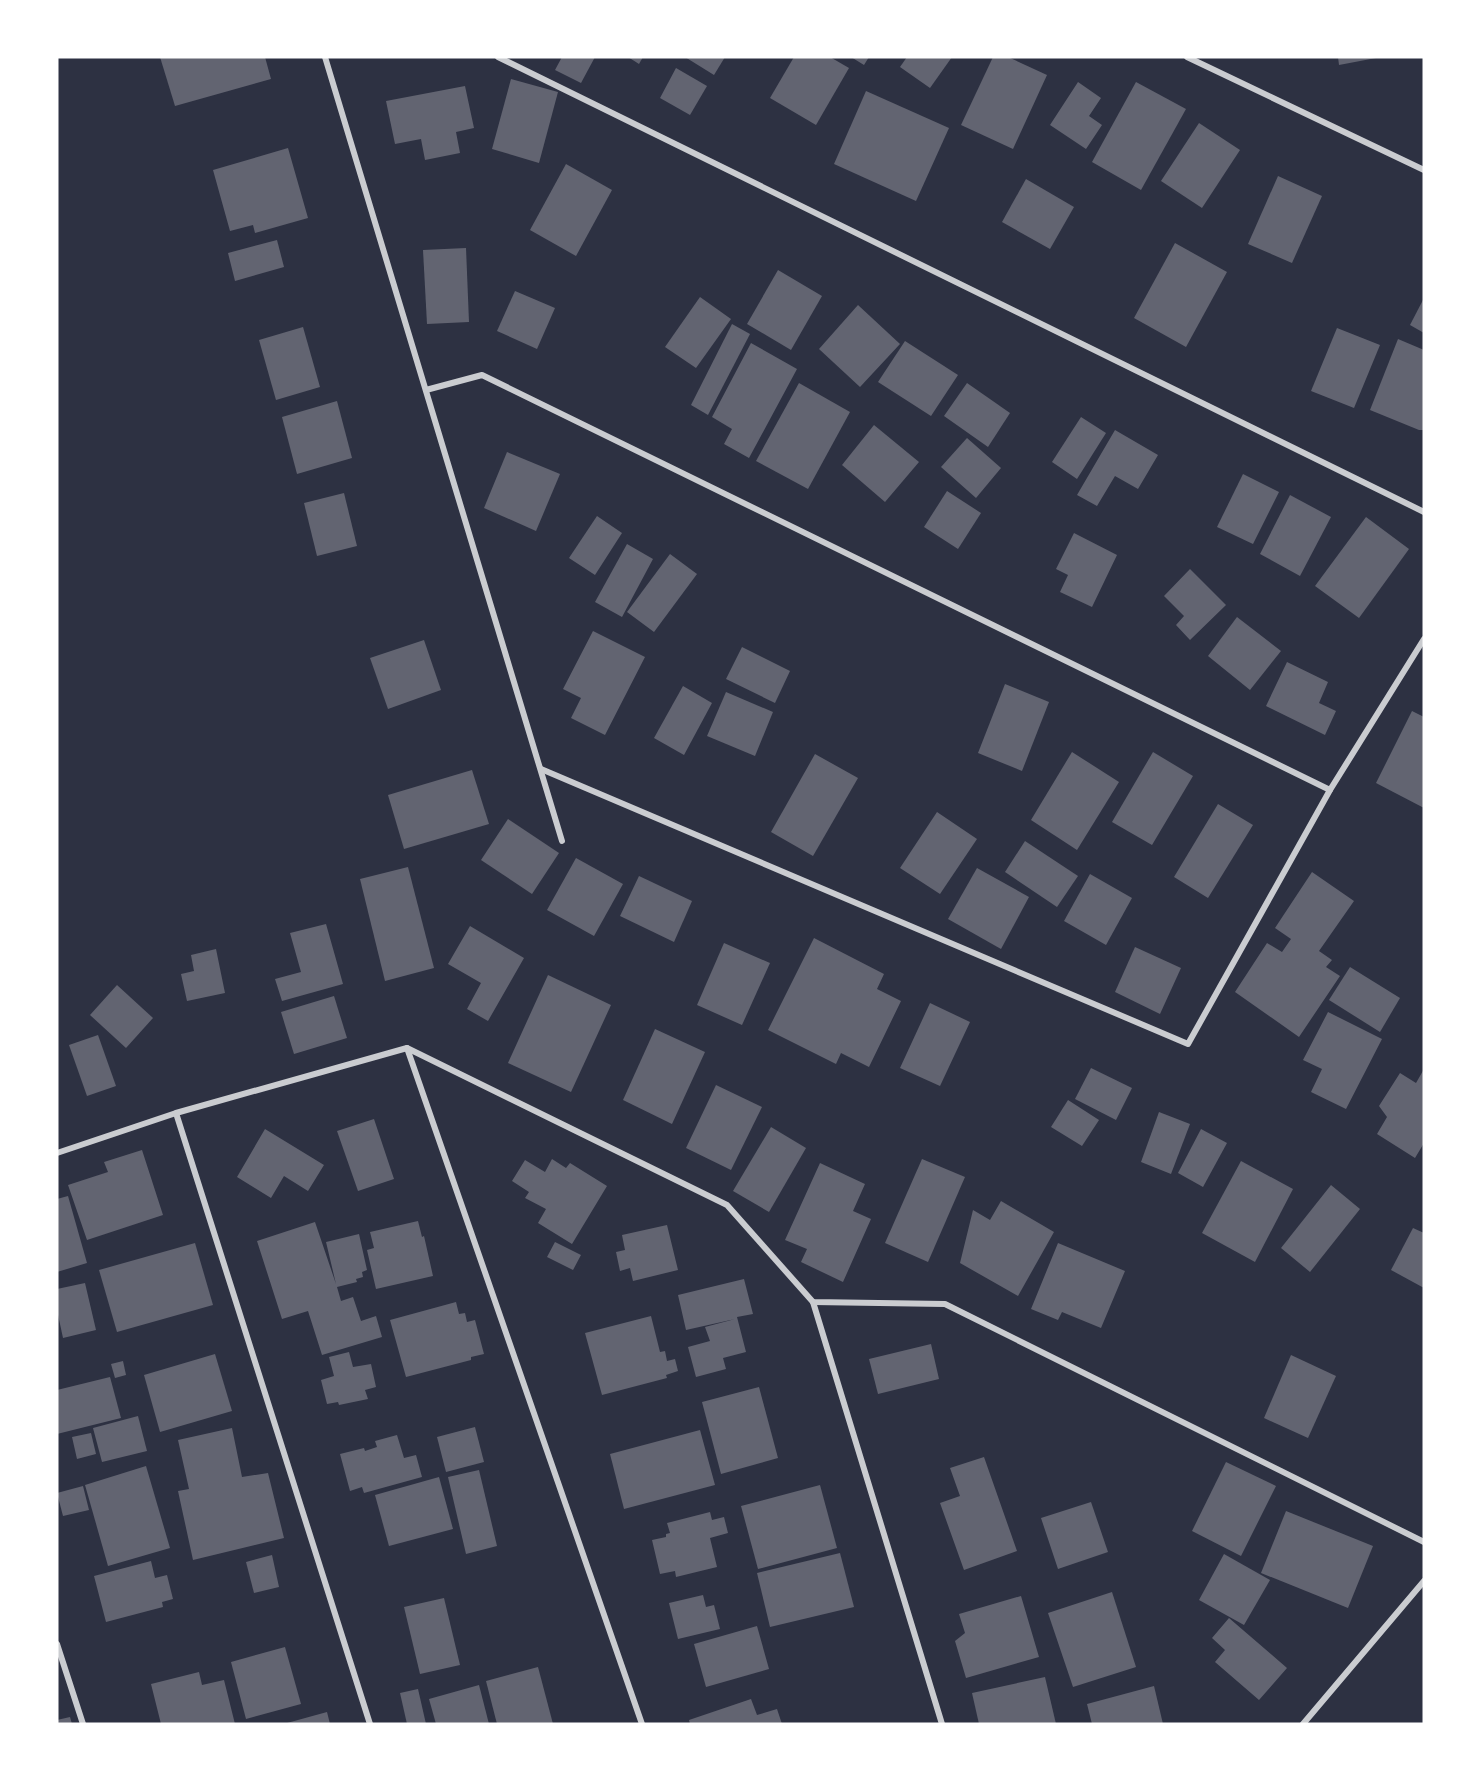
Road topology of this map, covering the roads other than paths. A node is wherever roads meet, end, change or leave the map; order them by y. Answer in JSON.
{"nodes":[{"id":1,"x":325,"y":57,"type":"edge"},
{"id":2,"x":498,"y":57,"type":"edge"},
{"id":3,"x":1187,"y":57,"type":"edge"},
{"id":4,"x":1424,"y":170,"type":"edge"},
{"id":5,"x":426,"y":390,"type":"junction"},
{"id":6,"x":1424,"y":512,"type":"edge"},
{"id":7,"x":1424,"y":639,"type":"edge"},
{"id":8,"x":541,"y":769,"type":"junction"},
{"id":9,"x":1330,"y":790,"type":"junction"},
{"id":10,"x":562,"y":842,"type":"dead end"},
{"id":11,"x":407,"y":1048,"type":"junction"},
{"id":12,"x":176,"y":1113,"type":"junction"},
{"id":13,"x":57,"y":1153,"type":"edge"},
{"id":14,"x":813,"y":1302,"type":"junction"},
{"id":15,"x":1424,"y":1542,"type":"edge"},
{"id":16,"x":1424,"y":1581,"type":"edge"},
{"id":17,"x":57,"y":1644,"type":"edge"},
{"id":18,"x":83,"y":1724,"type":"edge"},
{"id":19,"x":370,"y":1724,"type":"edge"},
{"id":20,"x":642,"y":1724,"type":"edge"},
{"id":21,"x":942,"y":1724,"type":"edge"},
{"id":22,"x":1303,"y":1724,"type":"edge"}],
"edges":[{"from":1,"to":5,"type":"street"},
{"from":2,"to":6,"type":"street"},
{"from":3,"to":4,"type":"street"},
{"from":5,"to":8,"type":"street"},
{"from":5,"to":9,"type":"street"},
{"from":7,"to":9,"type":"street"},
{"from":8,"to":9,"type":"street"},
{"from":8,"to":10,"type":"street"},
{"from":11,"to":12,"type":"street"},
{"from":11,"to":14,"type":"street"},
{"from":11,"to":20,"type":"street"},
{"from":12,"to":13,"type":"street"},
{"from":12,"to":19,"type":"street"},
{"from":14,"to":15,"type":"street"},
{"from":14,"to":21,"type":"street"},
{"from":16,"to":22,"type":"street"},
{"from":17,"to":18,"type":"street"}]}
